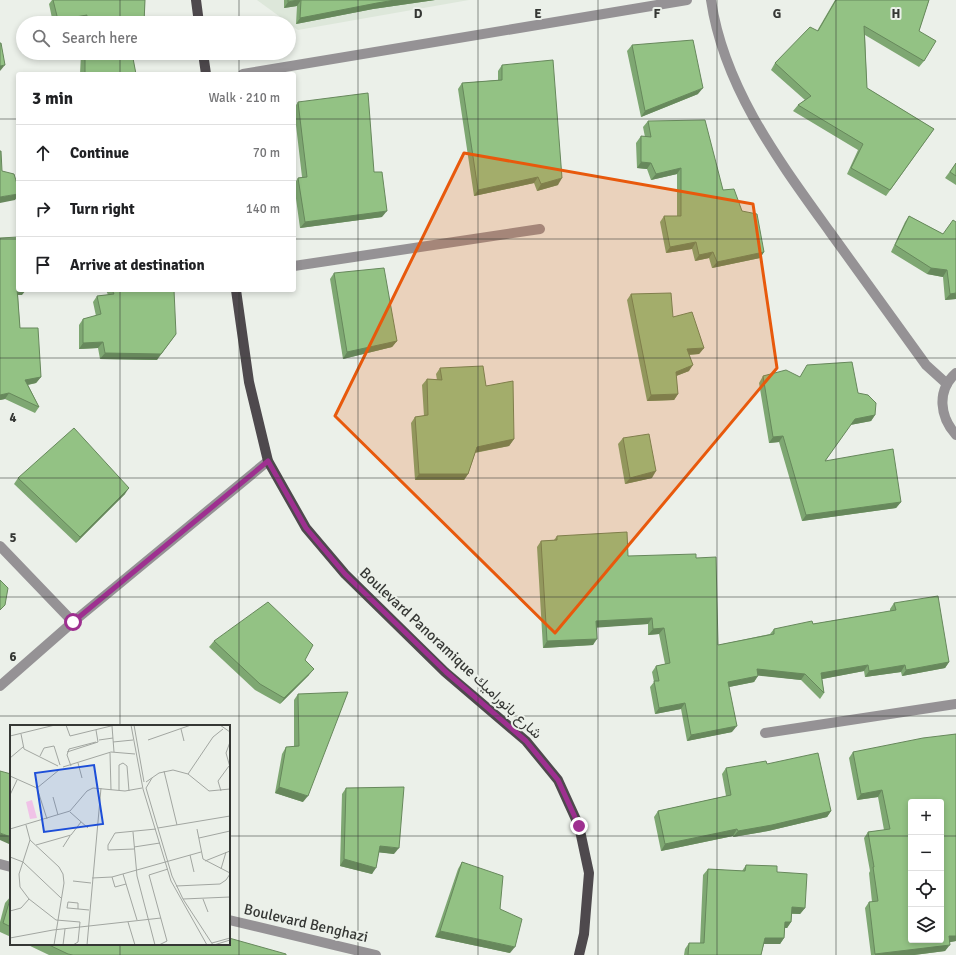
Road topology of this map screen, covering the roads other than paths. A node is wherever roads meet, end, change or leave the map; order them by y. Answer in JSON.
{"nodes":[{"id":1,"x":196,"y":0,"type":"edge"},
{"id":2,"x":687,"y":0,"type":"edge"},
{"id":3,"x":711,"y":0,"type":"edge"},
{"id":4,"x":198,"y":16,"type":"edge"},
{"id":5,"x":205,"y":60,"type":"edge"},
{"id":6,"x":206,"y":72,"type":"edge"},
{"id":7,"x":255,"y":72,"type":"edge"},
{"id":8,"x":540,"y":229,"type":"dead end"},
{"id":9,"x":296,"y":266,"type":"edge"},
{"id":10,"x":236,"y":292,"type":"edge"},
{"id":11,"x":956,"y":373,"type":"edge"},
{"id":12,"x":947,"y":384,"type":"junction"},
{"id":13,"x":956,"y":435,"type":"edge"},
{"id":14,"x":268,"y":461,"type":"junction"},
{"id":15,"x":0,"y":546,"type":"edge"},
{"id":16,"x":73,"y":622,"type":"junction"},
{"id":17,"x":0,"y":686,"type":"edge"},
{"id":18,"x":956,"y":704,"type":"edge"},
{"id":19,"x":765,"y":733,"type":"dead end"},
{"id":20,"x":0,"y":864,"type":"edge"},
{"id":21,"x":10,"y":867,"type":"edge"},
{"id":22,"x":230,"y":920,"type":"edge"},
{"id":23,"x":376,"y":955,"type":"edge"},
{"id":24,"x":579,"y":955,"type":"edge"}],
"edges":[{"from":1,"to":4,"type":"main road"},
{"from":2,"to":7,"type":"street"},
{"from":3,"to":12,"type":"street"},
{"from":5,"to":6,"type":"main road"},
{"from":8,"to":9,"type":"street"},
{"from":10,"to":14,"type":"main road","name":"Boulevard Panoramique شارع بانوراميك"},
{"from":11,"to":12,"type":"street"},
{"from":12,"to":13,"type":"street"},
{"from":14,"to":16,"type":"street"},
{"from":14,"to":24,"type":"main road","name":"Boulevard Panoramique شارع بانوراميك"},
{"from":15,"to":16,"type":"street"},
{"from":16,"to":17,"type":"street"},
{"from":18,"to":19,"type":"street"},
{"from":20,"to":21,"type":"street"},
{"from":22,"to":23,"type":"street","name":"Boulevard Benghazi"}]}
